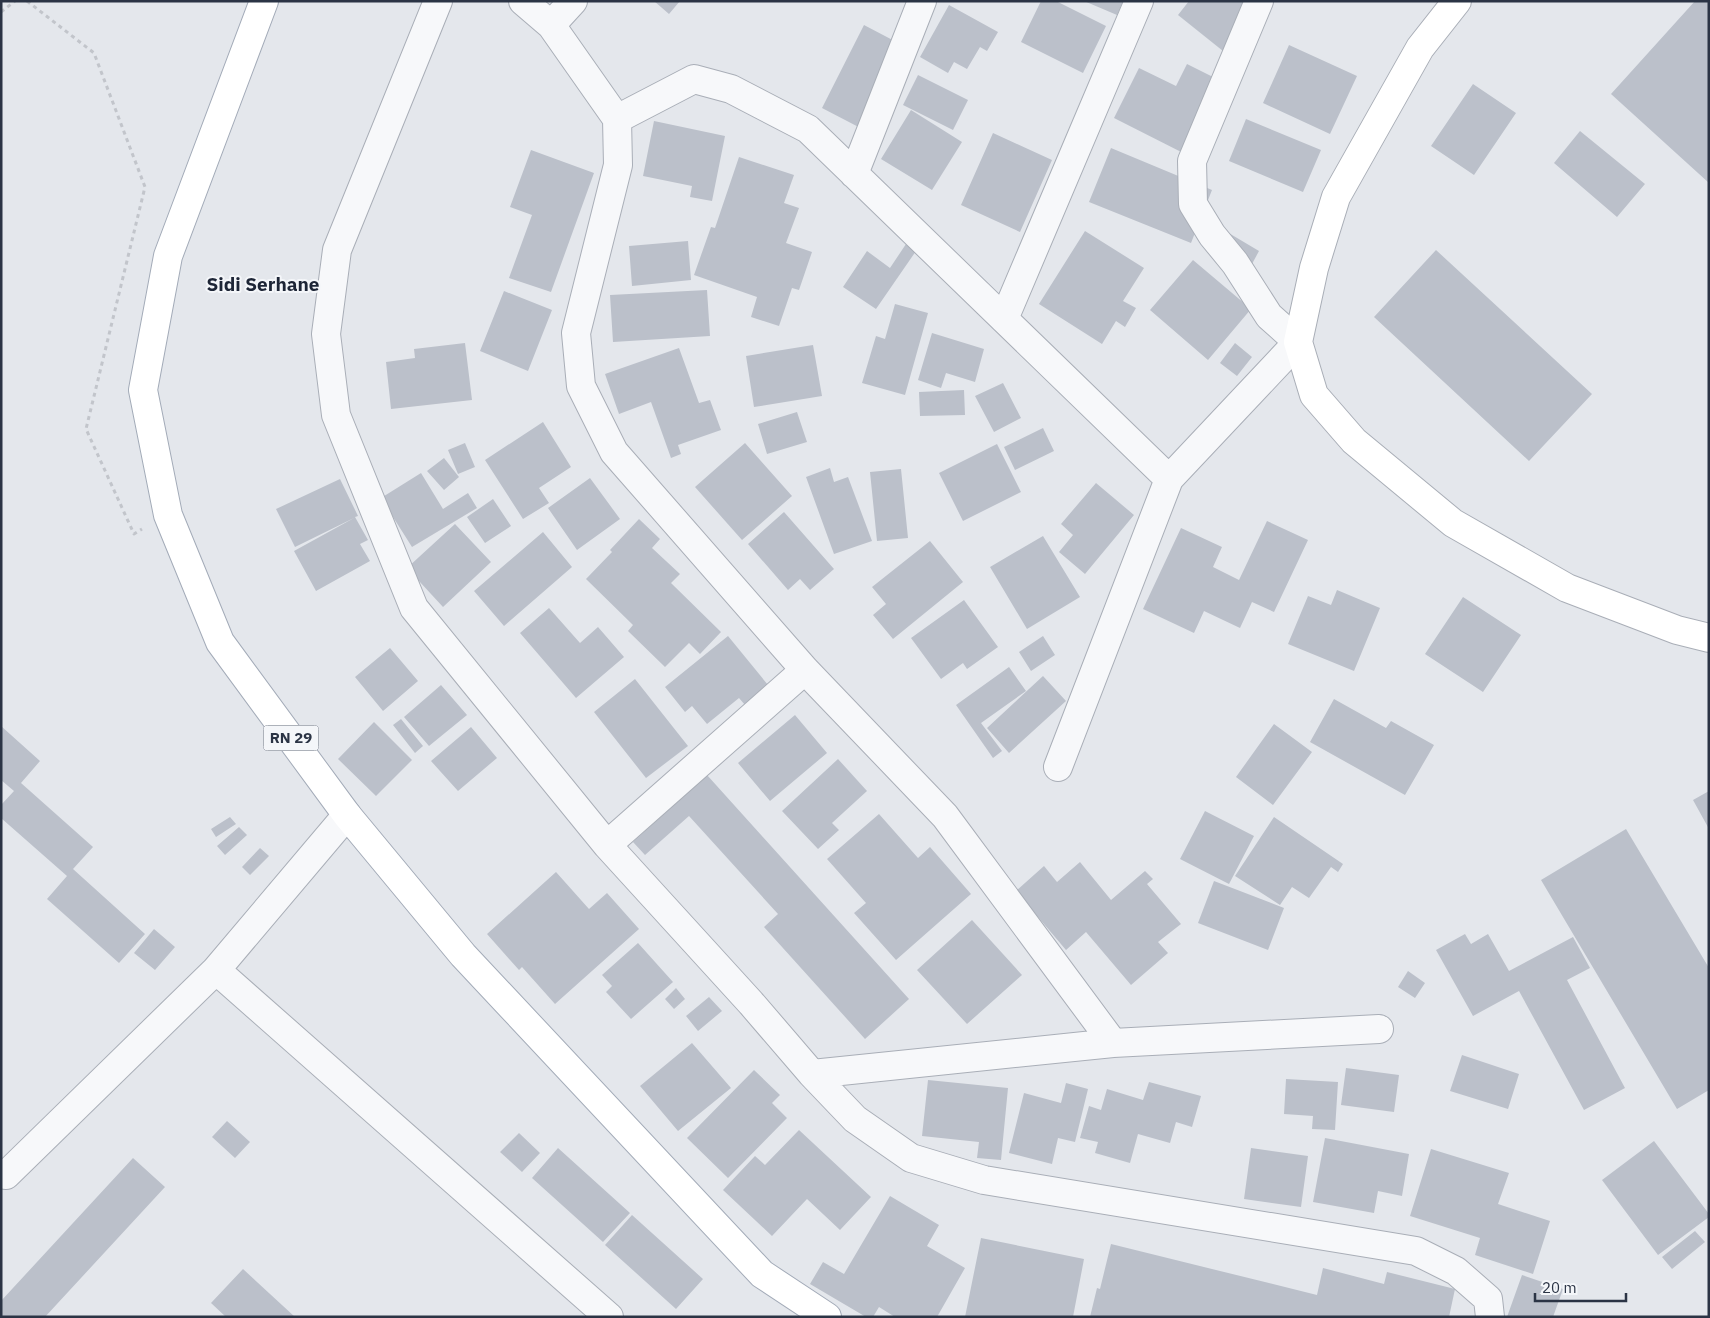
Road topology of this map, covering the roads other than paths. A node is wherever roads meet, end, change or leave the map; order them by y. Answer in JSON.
{"nodes":[{"id":1,"x":264,"y":1,"type":"edge"},
{"id":2,"x":438,"y":1,"type":"edge"},
{"id":3,"x":523,"y":1,"type":"edge"},
{"id":4,"x":573,"y":1,"type":"edge"},
{"id":5,"x":922,"y":1,"type":"edge"},
{"id":6,"x":1139,"y":1,"type":"edge"},
{"id":7,"x":1258,"y":1,"type":"edge"},
{"id":8,"x":1458,"y":1,"type":"edge"},
{"id":9,"x":551,"y":25,"type":"junction"},
{"id":10,"x":617,"y":119,"type":"junction"},
{"id":11,"x":854,"y":174,"type":"junction"},
{"id":12,"x":1004,"y":319,"type":"junction"},
{"id":13,"x":1298,"y":342,"type":"junction"},
{"id":14,"x":1170,"y":480,"type":"junction"},
{"id":15,"x":1709,"y":638,"type":"edge"},
{"id":16,"x":805,"y":670,"type":"junction"},
{"id":17,"x":1058,"y":767,"type":"dead end"},
{"id":18,"x":347,"y":815,"type":"junction"},
{"id":19,"x":607,"y":845,"type":"junction"},
{"id":20,"x":216,"y":970,"type":"junction"},
{"id":21,"x":1379,"y":1029,"type":"dead end"},
{"id":22,"x":1113,"y":1043,"type":"junction"},
{"id":23,"x":812,"y":1074,"type":"junction"},
{"id":24,"x":6,"y":1175,"type":"dead end"},
{"id":25,"x":609,"y":1317,"type":"edge"},
{"id":26,"x":827,"y":1317,"type":"edge"},
{"id":27,"x":1490,"y":1317,"type":"edge"}],
"edges":[{"from":1,"to":18,"type":"main road","number":"RN 29"},
{"from":2,"to":19,"type":"street"},
{"from":3,"to":9,"type":"street"},
{"from":4,"to":9,"type":"street"},
{"from":5,"to":11,"type":"street"},
{"from":6,"to":12,"type":"street"},
{"from":7,"to":13,"type":"street"},
{"from":8,"to":13,"type":"main road"},
{"from":9,"to":10,"type":"street"},
{"from":10,"to":11,"type":"street"},
{"from":10,"to":16,"type":"street"},
{"from":11,"to":12,"type":"street"},
{"from":12,"to":14,"type":"street"},
{"from":13,"to":14,"type":"street"},
{"from":13,"to":15,"type":"main road"},
{"from":14,"to":17,"type":"street"},
{"from":16,"to":19,"type":"street"},
{"from":16,"to":22,"type":"street"},
{"from":18,"to":20,"type":"street"},
{"from":18,"to":26,"type":"main road","number":"RN 29"},
{"from":19,"to":23,"type":"street"},
{"from":20,"to":24,"type":"street"},
{"from":20,"to":25,"type":"street"},
{"from":21,"to":22,"type":"street"},
{"from":22,"to":23,"type":"street"},
{"from":23,"to":27,"type":"street"}]}
